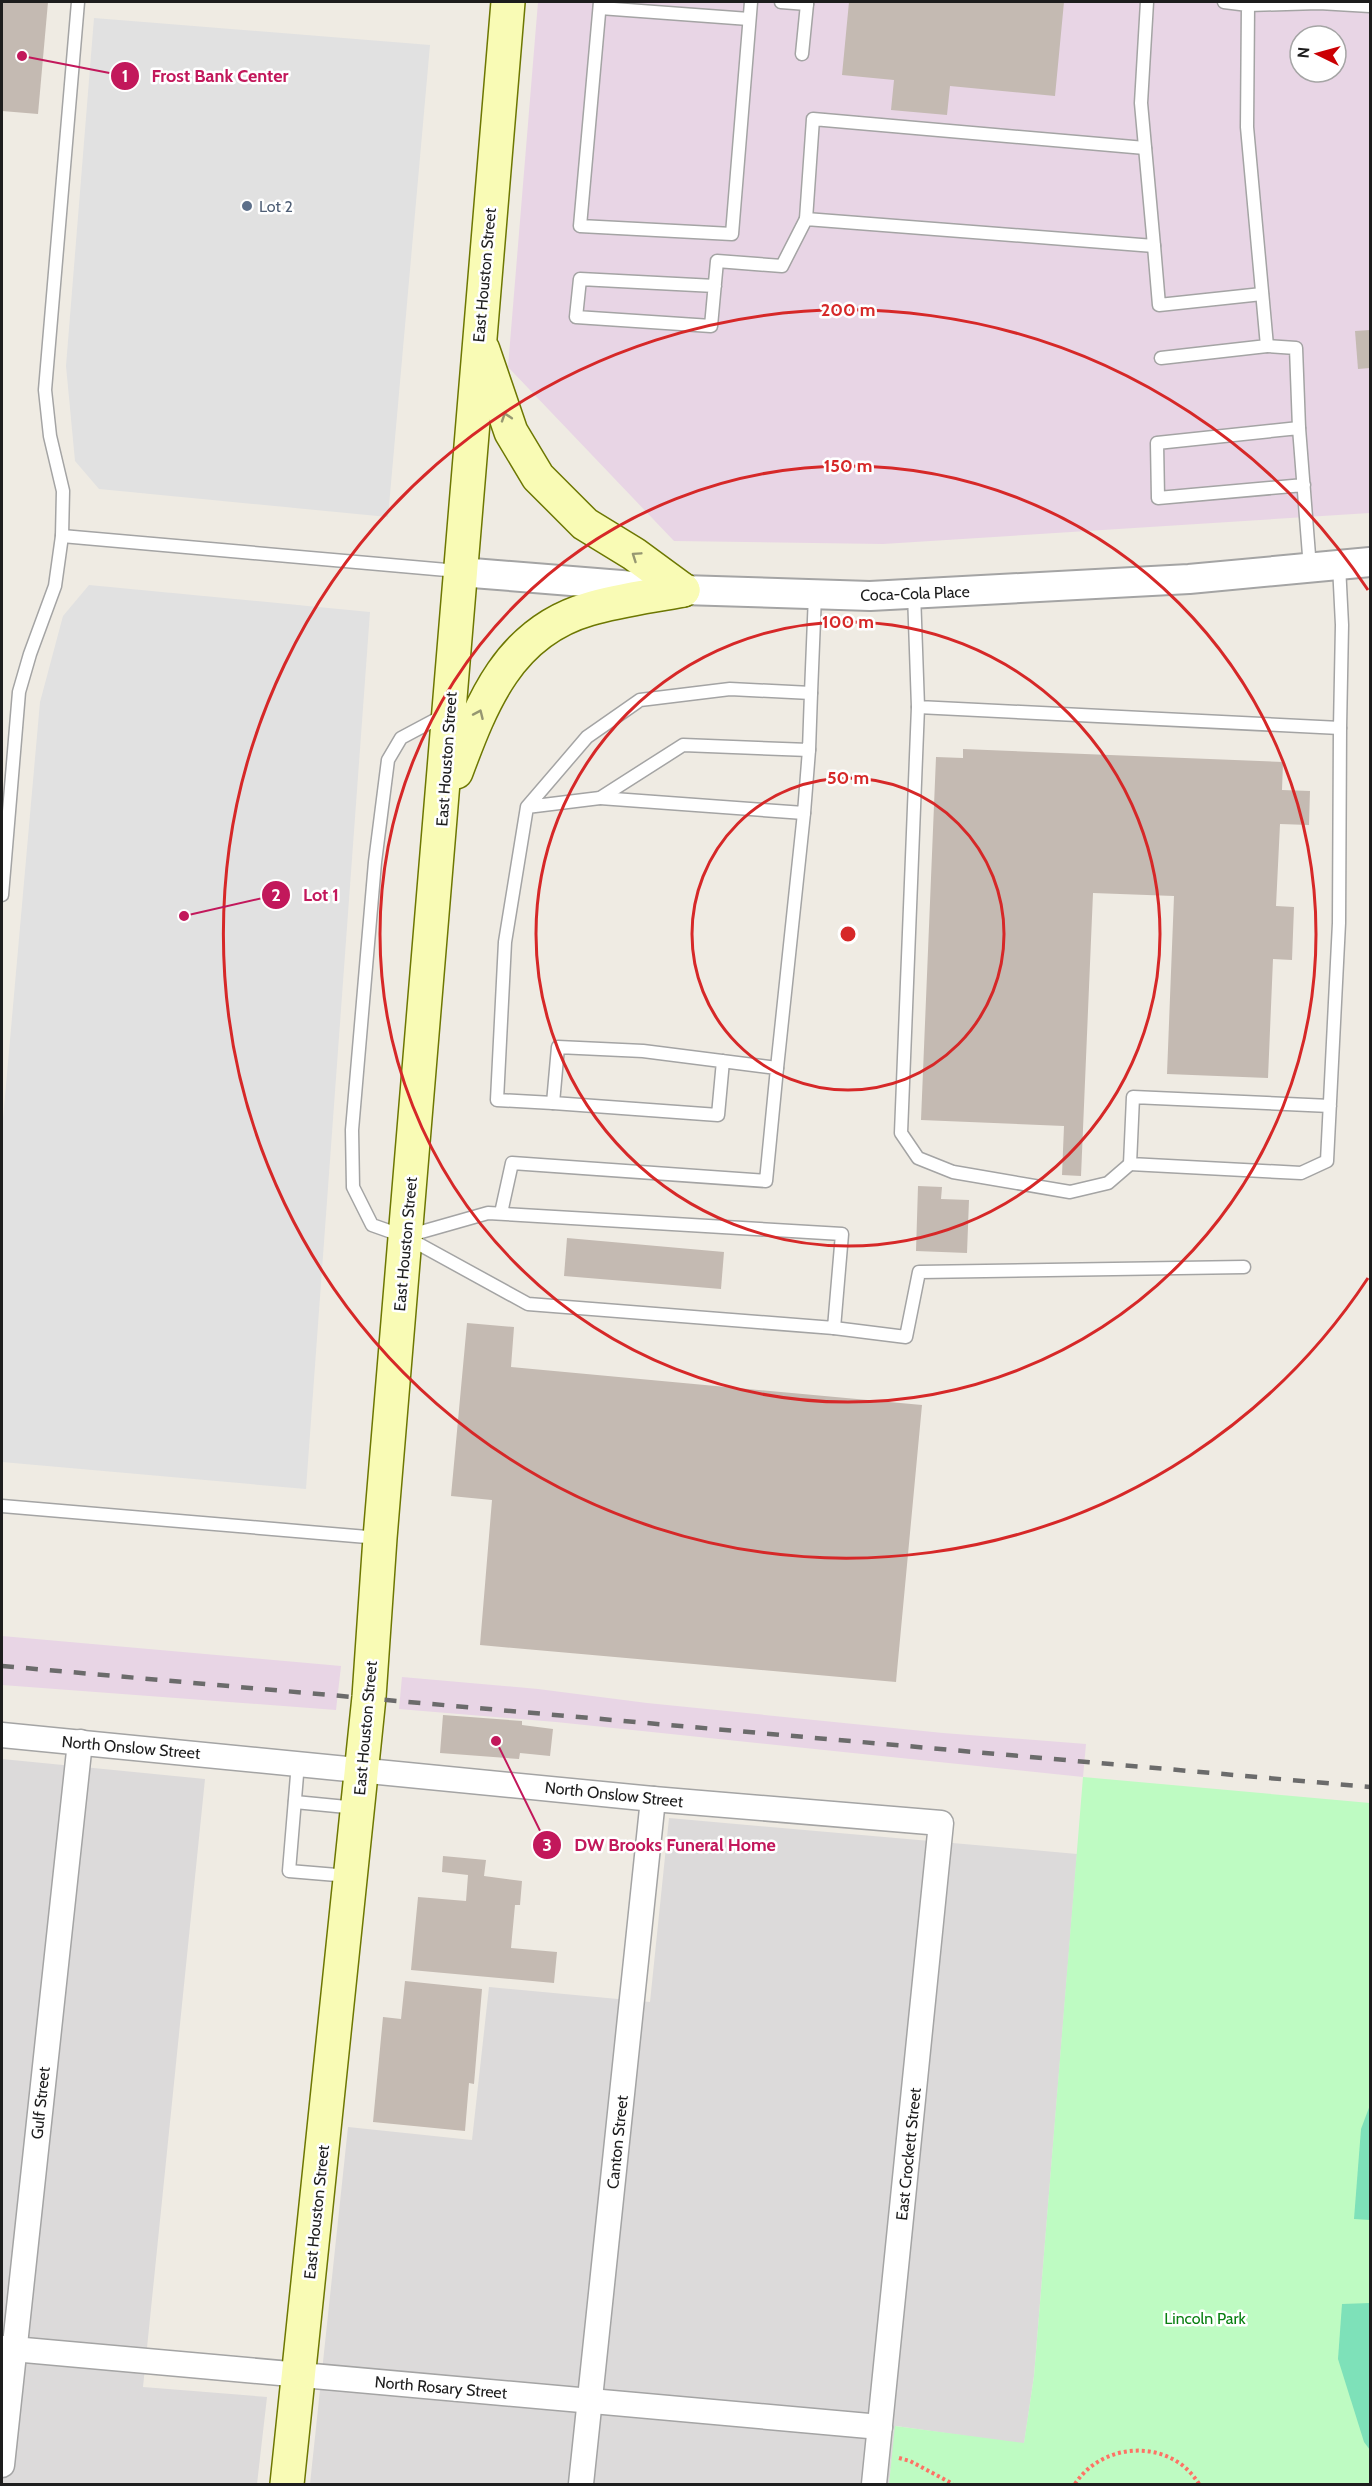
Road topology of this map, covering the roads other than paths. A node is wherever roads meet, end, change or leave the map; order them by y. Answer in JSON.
{"nodes":[{"id":1,"x":78,"y":2,"type":"edge"},
{"id":2,"x":504,"y":2,"type":"edge"},
{"id":3,"x":750,"y":2,"type":"edge"},
{"id":4,"x":781,"y":2,"type":"edge"},
{"id":5,"x":1147,"y":2,"type":"edge"},
{"id":6,"x":1224,"y":2,"type":"edge"},
{"id":7,"x":807,"y":3,"type":"edge"},
{"id":8,"x":600,"y":5,"type":"edge"},
{"id":9,"x":1248,"y":5,"type":"junction"},
{"id":10,"x":1371,"y":6,"type":"edge"},
{"id":11,"x":749,"y":18,"type":"junction"},
{"id":12,"x":802,"y":54,"type":"dead end"},
{"id":13,"x":1145,"y":148,"type":"junction"},
{"id":14,"x":806,"y":219,"type":"junction"},
{"id":15,"x":1154,"y":246,"type":"junction"},
{"id":16,"x":715,"y":286,"type":"junction"},
{"id":17,"x":1262,"y":294,"type":"junction"},
{"id":18,"x":479,"y":337,"type":"junction"},
{"id":19,"x":1267,"y":346,"type":"junction"},
{"id":20,"x":1161,"y":358,"type":"dead end"},
{"id":21,"x":1299,"y":428,"type":"junction"},
{"id":22,"x":1304,"y":485,"type":"junction"},
{"id":23,"x":62,"y":536,"type":"junction"},
{"id":24,"x":1371,"y":562,"type":"edge"},
{"id":25,"x":1339,"y":565,"type":"junction"},
{"id":26,"x":1310,"y":568,"type":"junction"},
{"id":27,"x":460,"y":572,"type":"junction"},
{"id":28,"x":683,"y":590,"type":"junction"},
{"id":29,"x":914,"y":593,"type":"junction"},
{"id":30,"x":815,"y":595,"type":"junction"},
{"id":31,"x":811,"y":693,"type":"junction"},
{"id":32,"x":918,"y":707,"type":"junction"},
{"id":33,"x":449,"y":712,"type":"junction"},
{"id":34,"x":1340,"y":728,"type":"junction"},
{"id":35,"x":809,"y":750,"type":"junction"},
{"id":36,"x":600,"y":798,"type":"junction"},
{"id":37,"x":527,"y":807,"type":"junction"},
{"id":38,"x":442,"y":808,"type":"junction"},
{"id":39,"x":804,"y":813,"type":"junction"},
{"id":40,"x":2,"y":895,"type":"edge"},
{"id":41,"x":723,"y":1061,"type":"junction"},
{"id":42,"x":777,"y":1068,"type":"junction"},
{"id":43,"x":553,"y":1103,"type":"junction"},
{"id":44,"x":1330,"y":1106,"type":"junction"},
{"id":45,"x":1130,"y":1164,"type":"junction"},
{"id":46,"x":501,"y":1213,"type":"junction"},
{"id":47,"x":406,"y":1237,"type":"junction"},
{"id":48,"x":1244,"y":1267,"type":"dead end"},
{"id":49,"x":834,"y":1328,"type":"junction"},
{"id":50,"x":2,"y":1506,"type":"edge"},
{"id":51,"x":380,"y":1538,"type":"junction"},
{"id":52,"x":2,"y":1735,"type":"edge"},
{"id":53,"x":80,"y":1742,"type":"junction"},
{"id":54,"x":298,"y":1763,"type":"junction"},
{"id":55,"x":362,"y":1769,"type":"junction"},
{"id":56,"x":653,"y":1799,"type":"junction"},
{"id":57,"x":295,"y":1802,"type":"junction"},
{"id":58,"x":358,"y":1808,"type":"junction"},
{"id":59,"x":940,"y":1823,"type":"joint"},
{"id":60,"x":351,"y":1876,"type":"junction"},
{"id":61,"x":8,"y":2348,"type":"edge"},
{"id":62,"x":299,"y":2375,"type":"junction"},
{"id":63,"x":590,"y":2400,"type":"junction"},
{"id":64,"x":880,"y":2427,"type":"junction"},
{"id":65,"x":2,"y":2465,"type":"edge"},
{"id":66,"x":287,"y":2484,"type":"edge"},
{"id":67,"x":581,"y":2484,"type":"edge"},
{"id":68,"x":874,"y":2484,"type":"edge"}],
"edges":[{"from":1,"to":23,"type":"lane"},
{"from":2,"to":18,"type":"main road","name":"East Houston Street"},
{"from":3,"to":11,"type":"lane"},
{"from":4,"to":7,"type":"lane"},
{"from":5,"to":13,"type":"lane"},
{"from":6,"to":9,"type":"lane"},
{"from":7,"to":12,"type":"lane"},
{"from":8,"to":11,"type":"lane"},
{"from":8,"to":11,"type":"lane"},
{"from":9,"to":10,"type":"lane"},
{"from":9,"to":17,"type":"lane"},
{"from":13,"to":14,"type":"lane"},
{"from":13,"to":15,"type":"lane"},
{"from":14,"to":15,"type":"lane"},
{"from":14,"to":16,"type":"lane"},
{"from":15,"to":17,"type":"lane"},
{"from":16,"to":16,"type":"lane"},
{"from":17,"to":19,"type":"lane"},
{"from":18,"to":27,"type":"main road","name":"East Houston Street"},
{"from":28,"to":18,"type":"main road","one_way":true},
{"from":19,"to":20,"type":"lane"},
{"from":19,"to":21,"type":"lane"},
{"from":21,"to":22,"type":"lane"},
{"from":21,"to":22,"type":"lane"},
{"from":22,"to":26,"type":"lane"},
{"from":23,"to":27,"type":"lane"},
{"from":23,"to":40,"type":"lane"},
{"from":24,"to":25,"type":"street","name":"Coca-Cola Place"},
{"from":25,"to":26,"type":"street","name":"Coca-Cola Place"},
{"from":25,"to":34,"type":"lane"},
{"from":26,"to":29,"type":"street","name":"Coca-Cola Place"},
{"from":27,"to":28,"type":"street","name":"Coca-Cola Place"},
{"from":27,"to":33,"type":"main road","name":"East Houston Street"},
{"from":28,"to":30,"type":"street","name":"Coca-Cola Place"},
{"from":38,"to":28,"type":"main road","one_way":true},
{"from":29,"to":30,"type":"street","name":"Coca-Cola Place"},
{"from":29,"to":32,"type":"lane"},
{"from":30,"to":31,"type":"lane"},
{"from":31,"to":35,"type":"lane"},
{"from":31,"to":37,"type":"lane"},
{"from":32,"to":34,"type":"lane"},
{"from":32,"to":45,"type":"lane"},
{"from":33,"to":38,"type":"main road","name":"East Houston Street"},
{"from":33,"to":47,"type":"lane"},
{"from":34,"to":44,"type":"lane"},
{"from":35,"to":36,"type":"lane"},
{"from":35,"to":39,"type":"lane"},
{"from":36,"to":37,"type":"lane"},
{"from":36,"to":39,"type":"lane"},
{"from":37,"to":43,"type":"lane"},
{"from":38,"to":47,"type":"main road","name":"East Houston Street"},
{"from":39,"to":42,"type":"lane"},
{"from":41,"to":42,"type":"lane"},
{"from":41,"to":43,"type":"lane"},
{"from":41,"to":43,"type":"lane"},
{"from":42,"to":46,"type":"lane"},
{"from":44,"to":45,"type":"lane"},
{"from":44,"to":45,"type":"lane"},
{"from":46,"to":47,"type":"lane"},
{"from":46,"to":49,"type":"lane"},
{"from":47,"to":49,"type":"lane"},
{"from":47,"to":51,"type":"main road","name":"East Houston Street"},
{"from":48,"to":49,"type":"lane"},
{"from":50,"to":51,"type":"lane"},
{"from":51,"to":55,"type":"main road","name":"East Houston Street"},
{"from":52,"to":53,"type":"street","name":"North Onslow Street"},
{"from":53,"to":54,"type":"street","name":"North Onslow Street"},
{"from":53,"to":61,"type":"street","name":"Gulf Street"},
{"from":54,"to":55,"type":"street","name":"North Onslow Street"},
{"from":54,"to":57,"type":"lane"},
{"from":55,"to":56,"type":"street","name":"North Onslow Street"},
{"from":55,"to":58,"type":"main road","name":"East Houston Street"},
{"from":56,"to":59,"type":"street","name":"North Onslow Street"},
{"from":56,"to":63,"type":"street","name":"Canton Street"},
{"from":57,"to":58,"type":"lane"},
{"from":57,"to":60,"type":"lane"},
{"from":58,"to":60,"type":"main road","name":"East Houston Street"},
{"from":59,"to":64,"type":"street","name":"East Crockett Street"},
{"from":60,"to":62,"type":"main road","name":"East Houston Street"},
{"from":61,"to":62,"type":"street","name":"North Rosary Street"},
{"from":61,"to":65,"type":"street","name":"Gulf Street"},
{"from":62,"to":63,"type":"street","name":"North Rosary Street"},
{"from":62,"to":66,"type":"main road","name":"East Houston Street"},
{"from":63,"to":64,"type":"street","name":"North Rosary Street"},
{"from":63,"to":67,"type":"street","name":"Canton Street"},
{"from":64,"to":68,"type":"street","name":"East Crockett Street"}]}
